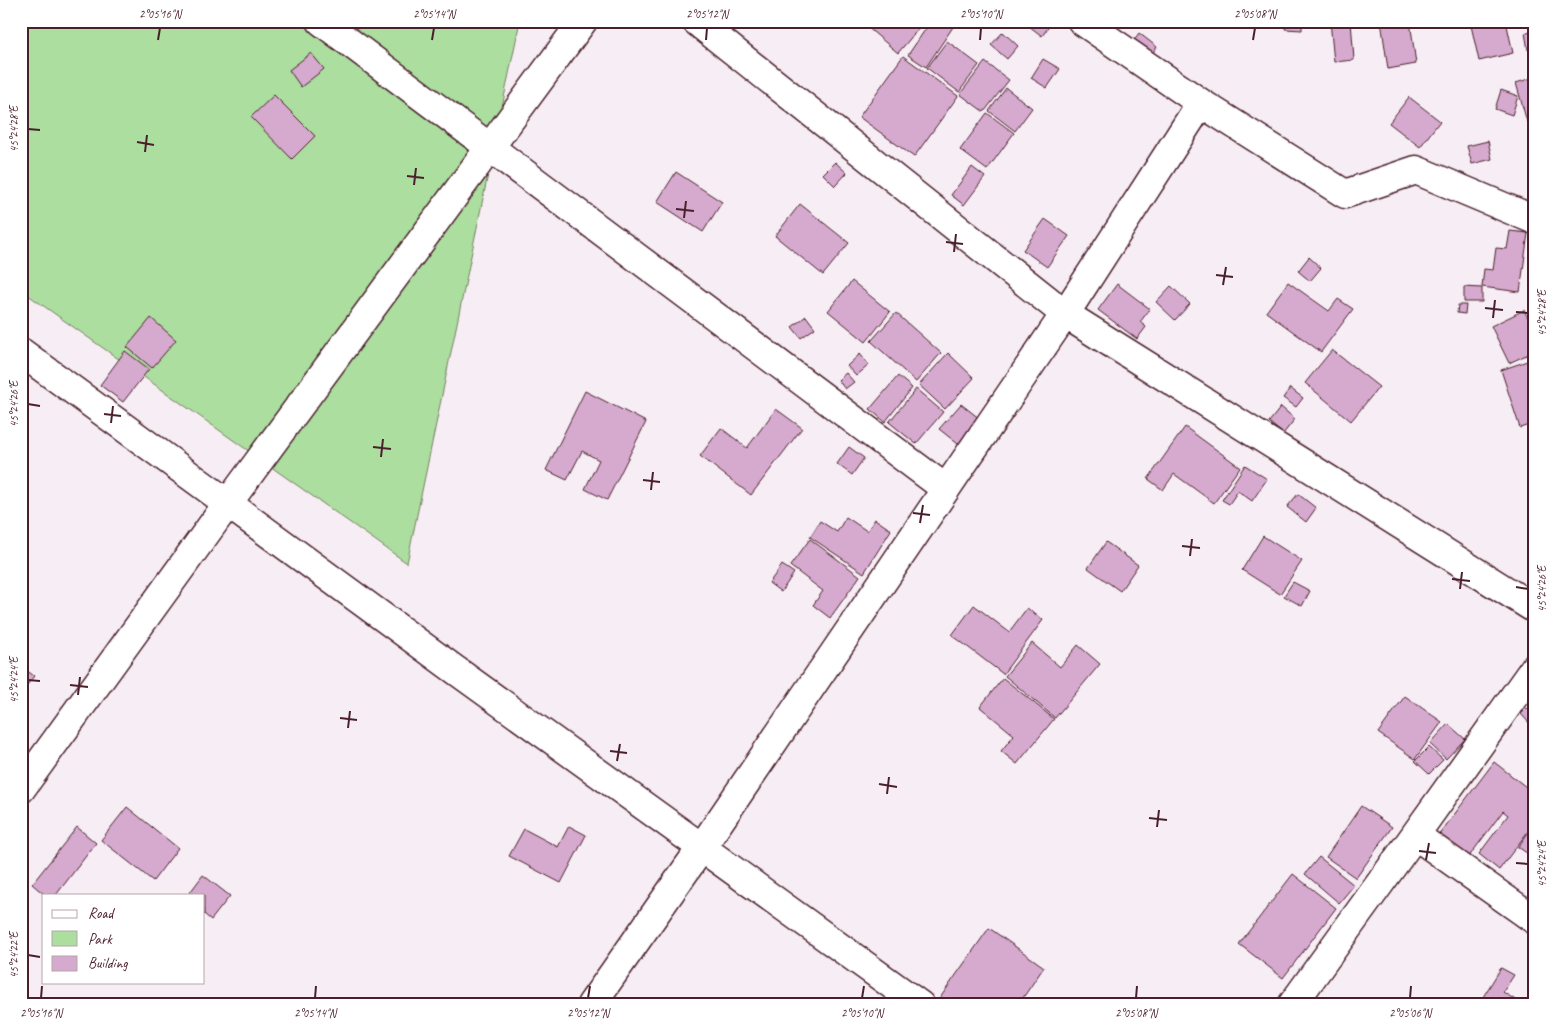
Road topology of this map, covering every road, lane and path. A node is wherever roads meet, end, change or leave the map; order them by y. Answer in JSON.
{"nodes":[{"id":1,"x":321,"y":21,"type":"edge"},
{"id":2,"x":583,"y":21,"type":"edge"},
{"id":3,"x":696,"y":21,"type":"edge"},
{"id":4,"x":1082,"y":21,"type":"edge"},
{"id":5,"x":1201,"y":103,"type":"junction"},
{"id":6,"x":490,"y":148,"type":"junction"},
{"id":7,"x":1535,"y":220,"type":"edge"},
{"id":8,"x":1065,"y":314,"type":"junction"},
{"id":9,"x":21,"y":352,"type":"edge"},
{"id":10,"x":946,"y":488,"type":"junction"},
{"id":11,"x":228,"y":503,"type":"junction"},
{"id":12,"x":1535,"y":609,"type":"edge"},
{"id":13,"x":1535,"y":667,"type":"edge"},
{"id":14,"x":21,"y":789,"type":"edge"},
{"id":15,"x":1415,"y":835,"type":"junction"},
{"id":16,"x":702,"y":847,"type":"junction"},
{"id":17,"x":1535,"y":920,"type":"edge"},
{"id":18,"x":591,"y":1005,"type":"edge"},
{"id":19,"x":920,"y":1005,"type":"edge"},
{"id":20,"x":1292,"y":1005,"type":"edge"}],
"edges":[{"from":1,"to":6,"type":"street"},
{"from":2,"to":6,"type":"street"},
{"from":3,"to":8,"type":"street"},
{"from":4,"to":5,"type":"street"},
{"from":5,"to":7,"type":"street"},
{"from":5,"to":8,"type":"street"},
{"from":6,"to":10,"type":"street"},
{"from":6,"to":11,"type":"street"},
{"from":8,"to":10,"type":"street"},
{"from":8,"to":12,"type":"street"},
{"from":9,"to":11,"type":"street"},
{"from":10,"to":16,"type":"street"},
{"from":11,"to":14,"type":"street"},
{"from":11,"to":16,"type":"street"},
{"from":13,"to":15,"type":"street"},
{"from":15,"to":17,"type":"street"},
{"from":15,"to":20,"type":"street"},
{"from":16,"to":18,"type":"street"},
{"from":16,"to":19,"type":"street"}]}
